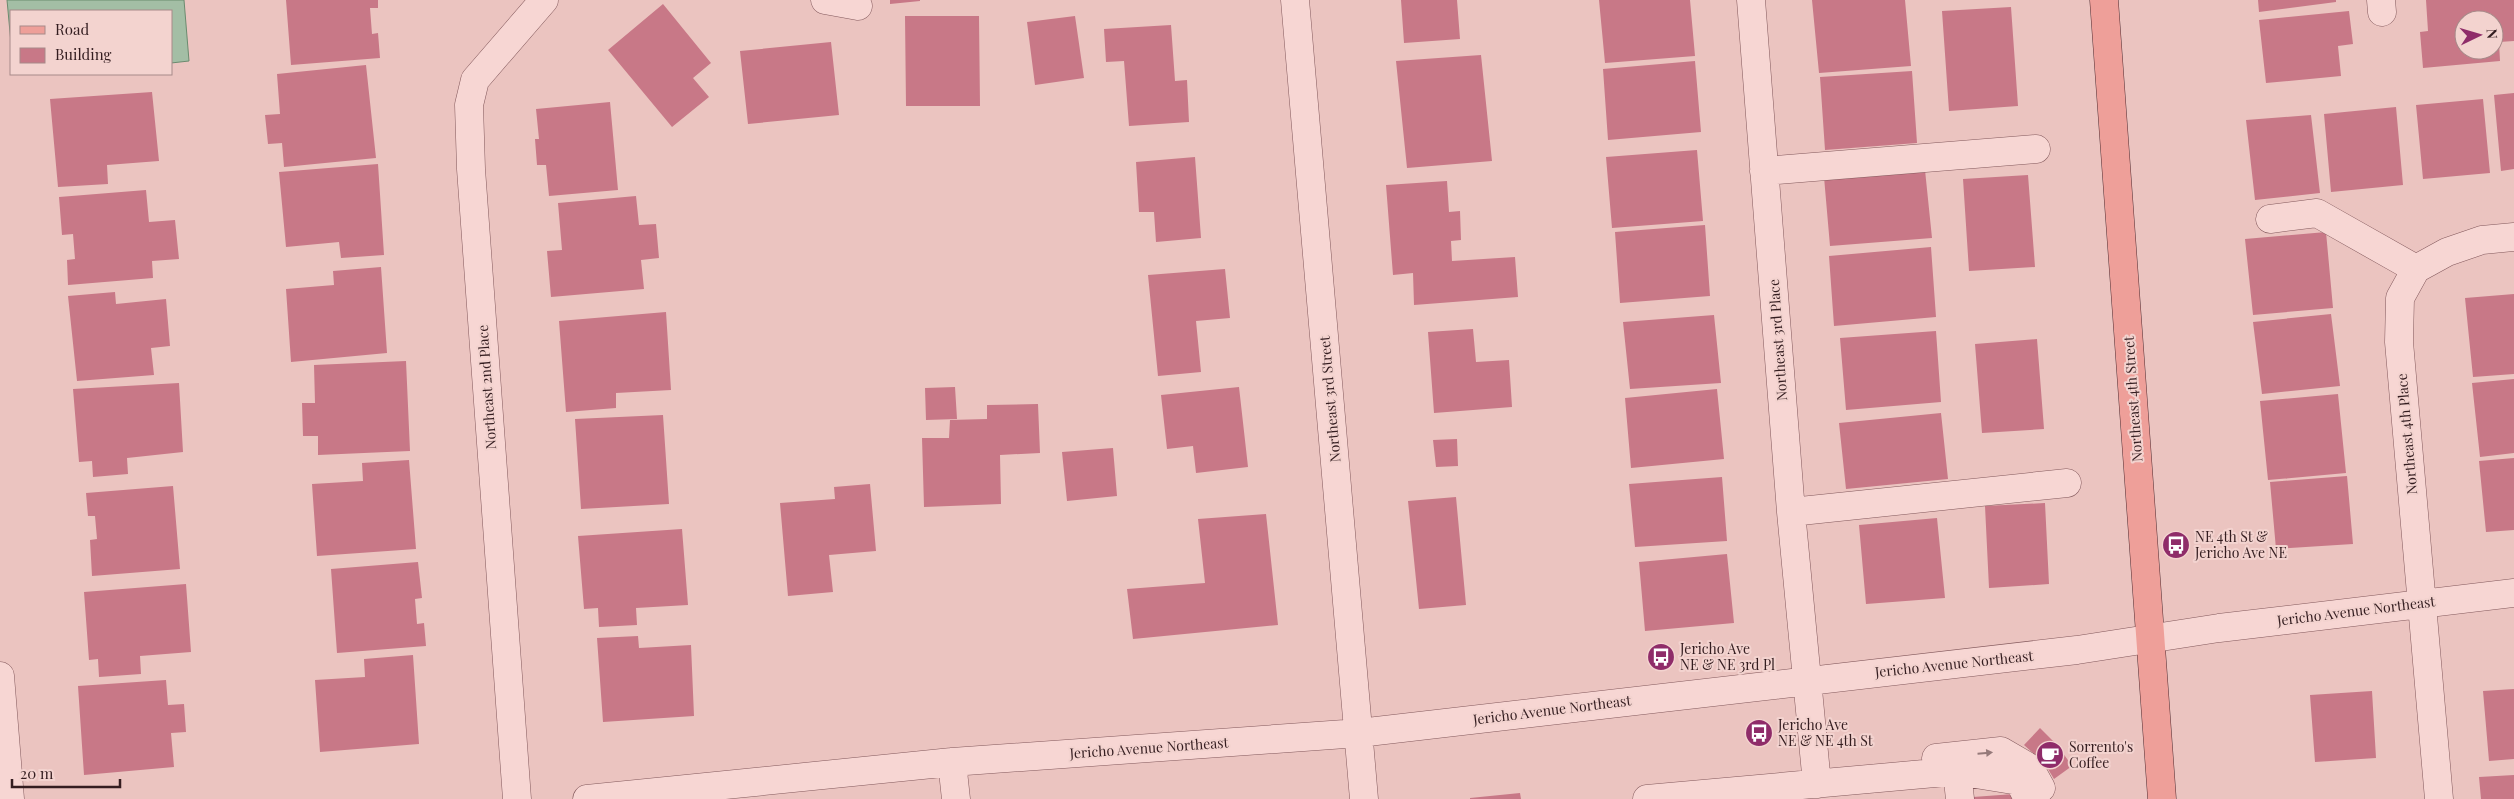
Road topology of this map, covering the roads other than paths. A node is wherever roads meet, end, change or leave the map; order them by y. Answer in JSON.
{"nodes":[{"id":1,"x":544,"y":0,"type":"edge"},
{"id":2,"x":825,"y":0,"type":"edge"},
{"id":3,"x":1295,"y":0,"type":"edge"},
{"id":4,"x":1751,"y":0,"type":"edge"},
{"id":5,"x":2104,"y":0,"type":"edge"},
{"id":6,"x":858,"y":6,"type":"dead end"},
{"id":7,"x":2036,"y":150,"type":"dead end"},
{"id":8,"x":1764,"y":171,"type":"junction"},
{"id":9,"x":2270,"y":219,"type":"dead end"},
{"id":10,"x":2514,"y":237,"type":"edge"},
{"id":11,"x":2416,"y":269,"type":"junction"},
{"id":12,"x":2067,"y":483,"type":"dead end"},
{"id":13,"x":1791,"y":512,"type":"junction"},
{"id":14,"x":2514,"y":593,"type":"edge"},
{"id":15,"x":2420,"y":603,"type":"junction"},
{"id":16,"x":2150,"y":639,"type":"junction"},
{"id":17,"x":0,"y":676,"type":"edge"},
{"id":18,"x":1807,"y":680,"type":"junction"},
{"id":19,"x":1359,"y":733,"type":"junction"},
{"id":20,"x":952,"y":762,"type":"junction"},
{"id":21,"x":1957,"y":771,"type":"junction"},
{"id":22,"x":1816,"y":778,"type":"junction"},
{"id":23,"x":1747,"y":794,"type":"edge"},
{"id":24,"x":10,"y":799,"type":"edge"},
{"id":25,"x":517,"y":799,"type":"edge"},
{"id":26,"x":587,"y":799,"type":"edge"},
{"id":27,"x":956,"y":799,"type":"edge"},
{"id":28,"x":1364,"y":799,"type":"edge"},
{"id":29,"x":1648,"y":799,"type":"edge"},
{"id":30,"x":1960,"y":799,"type":"edge"},
{"id":31,"x":2028,"y":799,"type":"edge"},
{"id":32,"x":2047,"y":799,"type":"edge"},
{"id":33,"x":2162,"y":799,"type":"edge"},
{"id":34,"x":2439,"y":799,"type":"edge"}],
"edges":[{"from":1,"to":25,"type":"street","name":"Northeast 2nd Place"},
{"from":2,"to":6,"type":"street"},
{"from":3,"to":19,"type":"street","name":"Northeast 3rd Street"},
{"from":4,"to":8,"type":"street","name":"Northeast 3rd Place"},
{"from":5,"to":16,"type":"main road","name":"Northeast 4th Street"},
{"from":7,"to":8,"type":"street"},
{"from":8,"to":13,"type":"street","name":"Northeast 3rd Place"},
{"from":9,"to":11,"type":"street"},
{"from":10,"to":11,"type":"street"},
{"from":11,"to":15,"type":"street","name":"Northeast 4th Place"},
{"from":12,"to":13,"type":"street"},
{"from":13,"to":18,"type":"street","name":"Northeast 3rd Place"},
{"from":14,"to":15,"type":"street","name":"Jericho Avenue Northeast"},
{"from":15,"to":16,"type":"street","name":"Jericho Avenue Northeast"},
{"from":15,"to":34,"type":"street","name":"Northeast 4th Place"},
{"from":16,"to":18,"type":"street","name":"Jericho Avenue Northeast"},
{"from":16,"to":33,"type":"main road","name":"Northeast 4th Street"},
{"from":17,"to":24,"type":"street"},
{"from":18,"to":19,"type":"street","name":"Jericho Avenue Northeast"},
{"from":18,"to":22,"type":"street","name":"Northeast 3rd Place"},
{"from":19,"to":20,"type":"street","name":"Jericho Avenue Northeast"},
{"from":19,"to":28,"type":"street","name":"Northeast 3rd Street"},
{"from":20,"to":26,"type":"street","name":"Jericho Avenue Northeast"},
{"from":20,"to":27,"type":"street"},
{"from":21,"to":22,"type":"street"},
{"from":21,"to":30,"type":"street"},
{"from":21,"to":31,"type":"street"},
{"from":22,"to":23,"type":"street"},
{"from":22,"to":32,"type":"street","one_way":true},
{"from":23,"to":29,"type":"street"}]}
